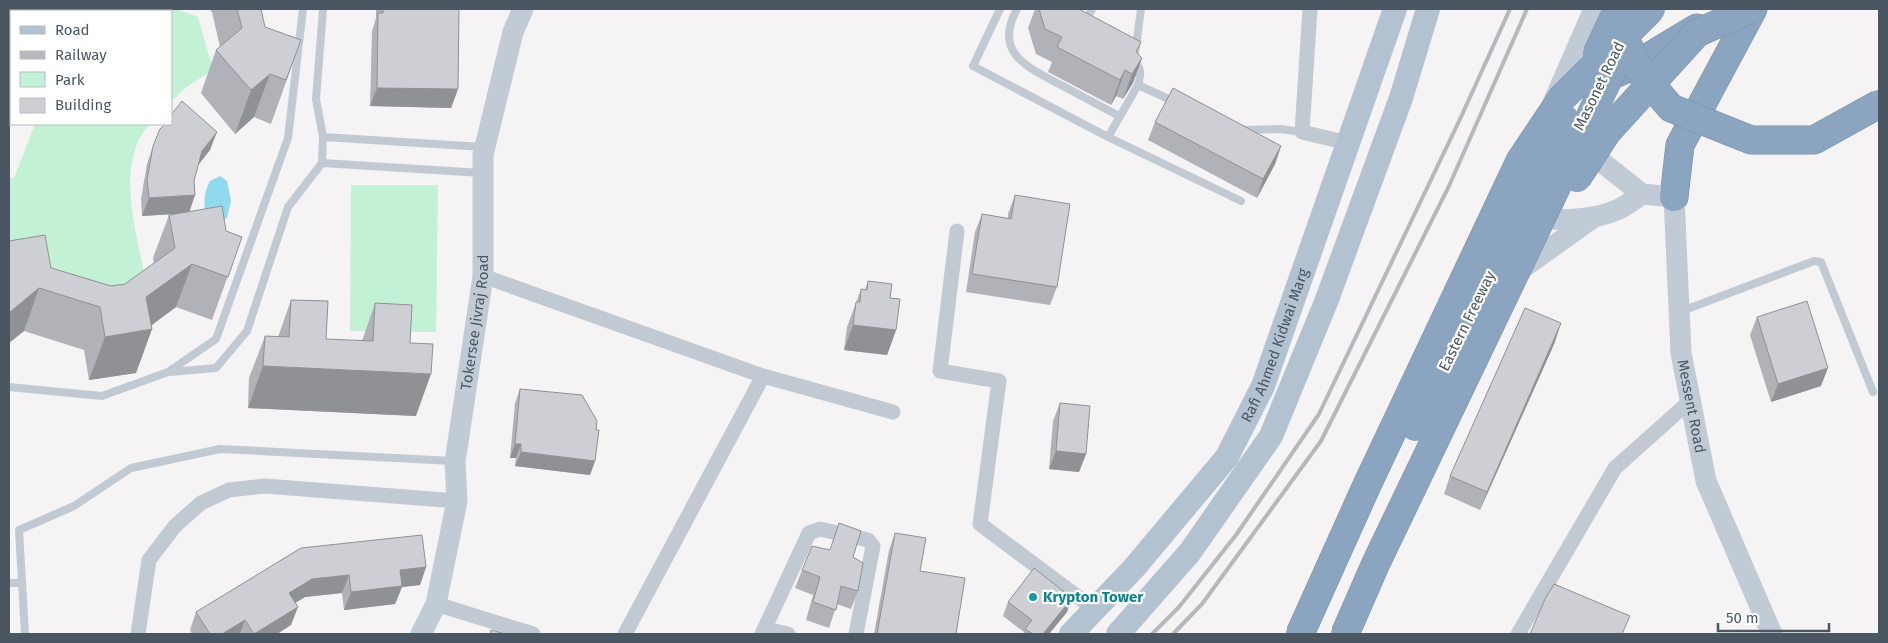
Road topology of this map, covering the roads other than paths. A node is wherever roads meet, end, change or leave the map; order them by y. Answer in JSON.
{"nodes":[{"id":1,"x":303,"y":9,"type":"edge"},
{"id":2,"x":323,"y":9,"type":"edge"},
{"id":3,"x":523,"y":9,"type":"edge"},
{"id":4,"x":1000,"y":9,"type":"edge"},
{"id":5,"x":1017,"y":9,"type":"edge"},
{"id":6,"x":1092,"y":9,"type":"edge"},
{"id":7,"x":1141,"y":9,"type":"edge"},
{"id":8,"x":1310,"y":9,"type":"edge"},
{"id":9,"x":1395,"y":9,"type":"edge"},
{"id":10,"x":1428,"y":9,"type":"edge"},
{"id":11,"x":1594,"y":9,"type":"edge"},
{"id":12,"x":1611,"y":9,"type":"edge"},
{"id":13,"x":1618,"y":9,"type":"edge"},
{"id":14,"x":1637,"y":9,"type":"edge"},
{"id":15,"x":1642,"y":9,"type":"edge"},
{"id":16,"x":1651,"y":9,"type":"edge"},
{"id":17,"x":1728,"y":9,"type":"edge"},
{"id":18,"x":1752,"y":9,"type":"edge"},
{"id":19,"x":1086,"y":31,"type":"edge"},
{"id":20,"x":1125,"y":56,"type":"edge"},
{"id":21,"x":1134,"y":60,"type":"junction"},
{"id":22,"x":1602,"y":80,"type":"junction"},
{"id":23,"x":1138,"y":85,"type":"junction"},
{"id":24,"x":1879,"y":104,"type":"edge"},
{"id":25,"x":1185,"y":106,"type":"edge"},
{"id":26,"x":1119,"y":116,"type":"junction"},
{"id":27,"x":1230,"y":126,"type":"edge"},
{"id":28,"x":1302,"y":132,"type":"junction"},
{"id":29,"x":323,"y":137,"type":"junction"},
{"id":30,"x":1108,"y":137,"type":"junction"},
{"id":31,"x":1537,"y":141,"type":"junction"},
{"id":32,"x":1348,"y":143,"type":"junction"},
{"id":33,"x":485,"y":147,"type":"junction"},
{"id":34,"x":1381,"y":150,"type":"junction"},
{"id":35,"x":1565,"y":156,"type":"junction"},
{"id":36,"x":322,"y":162,"type":"junction"},
{"id":37,"x":484,"y":173,"type":"junction"},
{"id":38,"x":1642,"y":194,"type":"junction"},
{"id":39,"x":1674,"y":197,"type":"junction"},
{"id":40,"x":1241,"y":201,"type":"dead end"},
{"id":41,"x":1508,"y":209,"type":"junction"},
{"id":42,"x":1596,"y":216,"type":"junction"},
{"id":43,"x":1537,"y":217,"type":"junction"},
{"id":44,"x":957,"y":231,"type":"dead end"},
{"id":45,"x":483,"y":276,"type":"junction"},
{"id":46,"x":1507,"y":279,"type":"junction"},
{"id":47,"x":1678,"y":313,"type":"junction"},
{"id":48,"x":168,"y":372,"type":"junction"},
{"id":49,"x":763,"y":376,"type":"junction"},
{"id":50,"x":9,"y":387,"type":"edge"},
{"id":51,"x":1873,"y":392,"type":"dead end"},
{"id":52,"x":1690,"y":401,"type":"junction"},
{"id":53,"x":893,"y":412,"type":"dead end"},
{"id":54,"x":1426,"y":458,"type":"junction"},
{"id":55,"x":454,"y":462,"type":"junction"},
{"id":56,"x":457,"y":500,"type":"junction"},
{"id":57,"x":1166,"y":529,"type":"junction"},
{"id":58,"x":1190,"y":552,"type":"junction"},
{"id":59,"x":9,"y":583,"type":"edge"},
{"id":60,"x":22,"y":583,"type":"junction"},
{"id":61,"x":436,"y":604,"type":"junction"},
{"id":62,"x":1094,"y":610,"type":"junction"},
{"id":63,"x":764,"y":632,"type":"edge"},
{"id":64,"x":25,"y":634,"type":"edge"},
{"id":65,"x":138,"y":634,"type":"edge"},
{"id":66,"x":421,"y":634,"type":"edge"},
{"id":67,"x":534,"y":634,"type":"edge"},
{"id":68,"x":625,"y":634,"type":"edge"},
{"id":69,"x":788,"y":634,"type":"edge"},
{"id":70,"x":856,"y":634,"type":"edge"},
{"id":71,"x":1071,"y":634,"type":"edge"},
{"id":72,"x":1118,"y":634,"type":"edge"},
{"id":73,"x":1300,"y":634,"type":"edge"},
{"id":74,"x":1314,"y":634,"type":"edge"},
{"id":75,"x":1318,"y":634,"type":"edge"},
{"id":76,"x":1339,"y":634,"type":"edge"},
{"id":77,"x":1345,"y":634,"type":"edge"},
{"id":78,"x":1518,"y":634,"type":"edge"},
{"id":79,"x":1772,"y":634,"type":"edge"}],
"edges":[{"from":1,"to":48,"type":"lane"},
{"from":2,"to":29,"type":"lane"},
{"from":3,"to":33,"type":"street","name":"Tokersee Jivraj Road"},
{"from":4,"to":30,"type":"lane"},
{"from":5,"to":26,"type":"lane"},
{"from":6,"to":19,"type":"lane"},
{"from":7,"to":21,"type":"lane"},
{"from":8,"to":28,"type":"street"},
{"from":9,"to":32,"type":"main road","name":"Rafi Ahmed Kidwai Marg"},
{"from":10,"to":34,"type":"main road","name":"Rafi Ahmed Kidwai Marg"},
{"from":11,"to":31,"type":"street"},
{"from":12,"to":24,"type":"highway","bridge":true},
{"from":13,"to":75,"type":"highway","name":"Eastern Freeway","bridge":true},
{"from":14,"to":22,"type":"street","name":"Masonet Road"},
{"from":15,"to":54,"type":"highway","name":"Eastern Freeway","bridge":true},
{"from":16,"to":73,"type":"highway","bridge":true},
{"from":17,"to":22,"type":"highway"},
{"from":18,"to":39,"type":"highway"},
{"from":18,"to":54,"type":"highway","bridge":true},
{"from":20,"to":21,"type":"lane"},
{"from":21,"to":23,"type":"lane"},
{"from":22,"to":35,"type":"street","name":"Masonet Road"},
{"from":23,"to":25,"type":"lane"},
{"from":23,"to":26,"type":"lane"},
{"from":26,"to":30,"type":"lane"},
{"from":27,"to":28,"type":"lane"},
{"from":28,"to":32,"type":"street"},
{"from":29,"to":33,"type":"lane"},
{"from":29,"to":36,"type":"lane"},
{"from":30,"to":40,"type":"lane"},
{"from":31,"to":35,"type":"street"},
{"from":31,"to":41,"type":"street"},
{"from":32,"to":34,"type":"main road"},
{"from":32,"to":57,"type":"main road","name":"Rafi Ahmed Kidwai Marg"},
{"from":33,"to":37,"type":"street","name":"Tokersee Jivraj Road"},
{"from":34,"to":58,"type":"main road","name":"Rafi Ahmed Kidwai Marg"},
{"from":35,"to":38,"type":"street"},
{"from":35,"to":43,"type":"street","name":"Masonet Road"},
{"from":36,"to":37,"type":"lane"},
{"from":36,"to":48,"type":"lane"},
{"from":37,"to":45,"type":"street","name":"Tokersee Jivraj Road"},
{"from":38,"to":39,"type":"street"},
{"from":38,"to":42,"type":"street"},
{"from":39,"to":47,"type":"street","name":"Messent Road"},
{"from":41,"to":43,"type":"street"},
{"from":41,"to":74,"type":"street"},
{"from":42,"to":43,"type":"street"},
{"from":42,"to":46,"type":"street"},
{"from":43,"to":46,"type":"street","name":"Masonet Road"},
{"from":44,"to":62,"type":"street"},
{"from":45,"to":49,"type":"street"},
{"from":45,"to":55,"type":"street","name":"Tokersee Jivraj Road"},
{"from":46,"to":76,"type":"street","name":"Masonet Road"},
{"from":47,"to":51,"type":"lane"},
{"from":47,"to":52,"type":"street","name":"Messent Road"},
{"from":48,"to":50,"type":"lane"},
{"from":49,"to":53,"type":"street"},
{"from":49,"to":68,"type":"street"},
{"from":52,"to":78,"type":"street"},
{"from":52,"to":79,"type":"street","name":"Messent Road"},
{"from":54,"to":77,"type":"highway","name":"Eastern Freeway","bridge":true},
{"from":55,"to":56,"type":"street","name":"Tokersee Jivraj Road"},
{"from":55,"to":60,"type":"lane"},
{"from":56,"to":61,"type":"street","name":"Tokersee Jivraj Road"},
{"from":56,"to":65,"type":"street"},
{"from":57,"to":58,"type":"main road"},
{"from":57,"to":62,"type":"main road","name":"Rafi Ahmed Kidwai Marg"},
{"from":58,"to":72,"type":"main road","name":"Rafi Ahmed Kidwai Marg"},
{"from":59,"to":60,"type":"lane"},
{"from":60,"to":64,"type":"lane"},
{"from":61,"to":66,"type":"street","name":"Tokersee Jivraj Road"},
{"from":61,"to":67,"type":"street"},
{"from":62,"to":71,"type":"main road","name":"Rafi Ahmed Kidwai Marg"},
{"from":63,"to":69,"type":"street"},
{"from":63,"to":70,"type":"street"}]}
